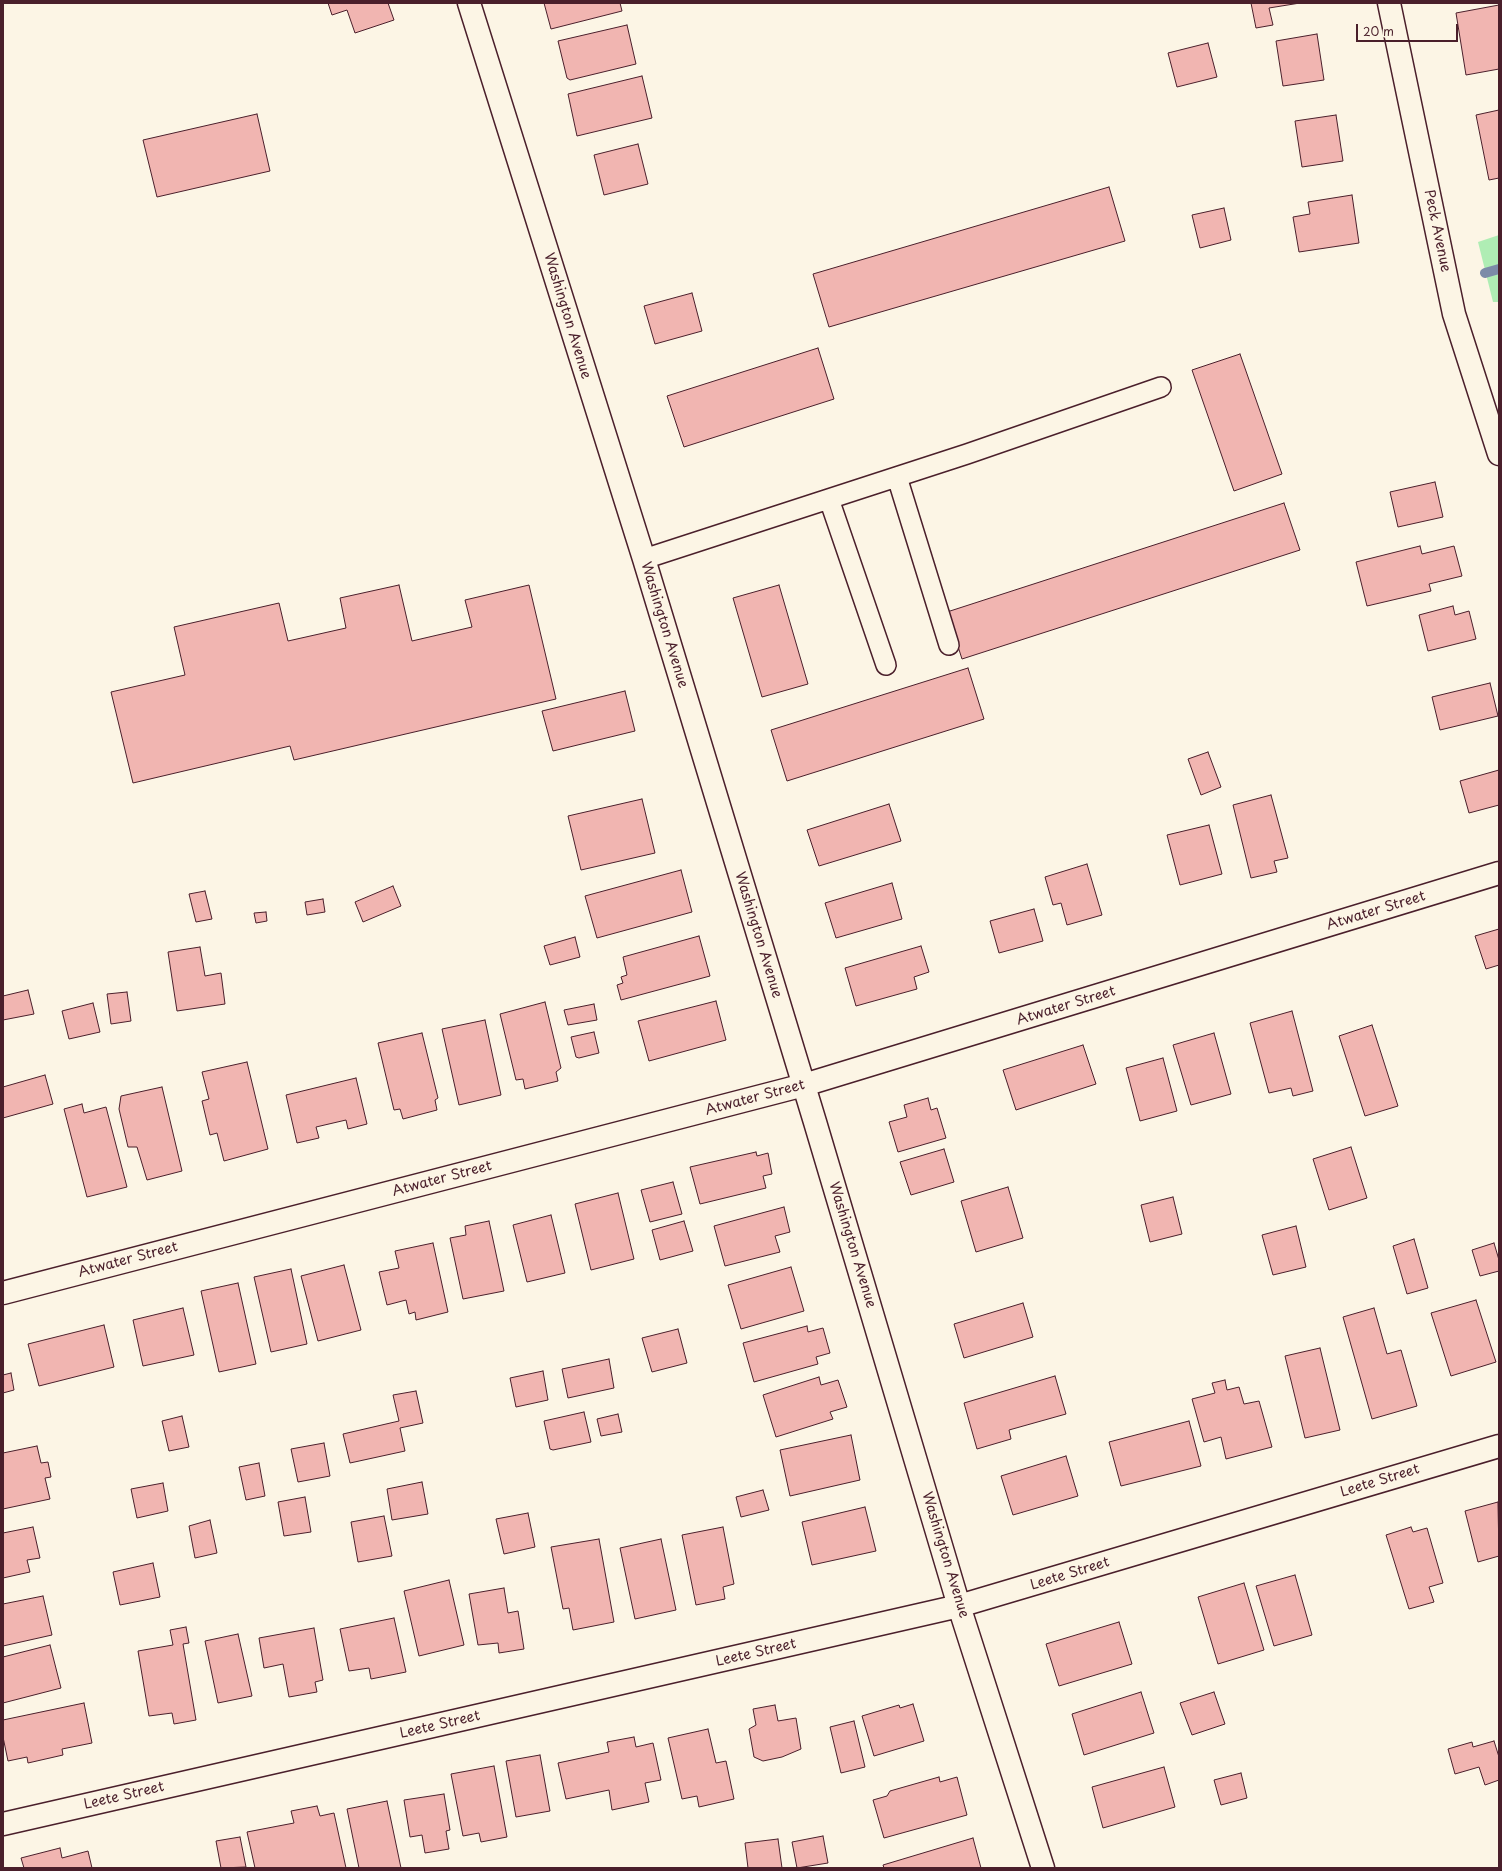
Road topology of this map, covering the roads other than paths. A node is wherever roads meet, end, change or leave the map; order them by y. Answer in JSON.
{"nodes":[{"id":1,"x":469,"y":3,"type":"edge"},
{"id":2,"x":1389,"y":3,"type":"edge"},
{"id":3,"x":1161,"y":387,"type":"dead end"},
{"id":4,"x":1499,"y":454,"type":"edge"},
{"id":5,"x":897,"y":477,"type":"junction"},
{"id":6,"x":829,"y":499,"type":"junction"},
{"id":7,"x":644,"y":559,"type":"junction"},
{"id":8,"x":949,"y":645,"type":"dead end"},
{"id":9,"x":886,"y":665,"type":"dead end"},
{"id":10,"x":1499,"y":873,"type":"edge"},
{"id":11,"x":804,"y":1085,"type":"junction"},
{"id":12,"x":3,"y":1293,"type":"edge"},
{"id":13,"x":1499,"y":1446,"type":"edge"},
{"id":14,"x":959,"y":1606,"type":"junction"},
{"id":15,"x":3,"y":1824,"type":"edge"},
{"id":16,"x":1043,"y":1868,"type":"edge"}],
"edges":[{"from":1,"to":7,"type":"street","name":"Washington Avenue"},
{"from":2,"to":4,"type":"street","name":"Peck Avenue"},
{"from":3,"to":5,"type":"lane"},
{"from":5,"to":6,"type":"lane"},
{"from":5,"to":8,"type":"lane"},
{"from":6,"to":7,"type":"lane"},
{"from":6,"to":9,"type":"lane"},
{"from":7,"to":11,"type":"street","name":"Washington Avenue"},
{"from":10,"to":11,"type":"street","name":"Atwater Street"},
{"from":11,"to":12,"type":"street","name":"Atwater Street"},
{"from":11,"to":14,"type":"street","name":"Washington Avenue"},
{"from":13,"to":14,"type":"street","name":"Leete Street"},
{"from":14,"to":15,"type":"street","name":"Leete Street"},
{"from":14,"to":16,"type":"street","name":"Washington Avenue"}]}
